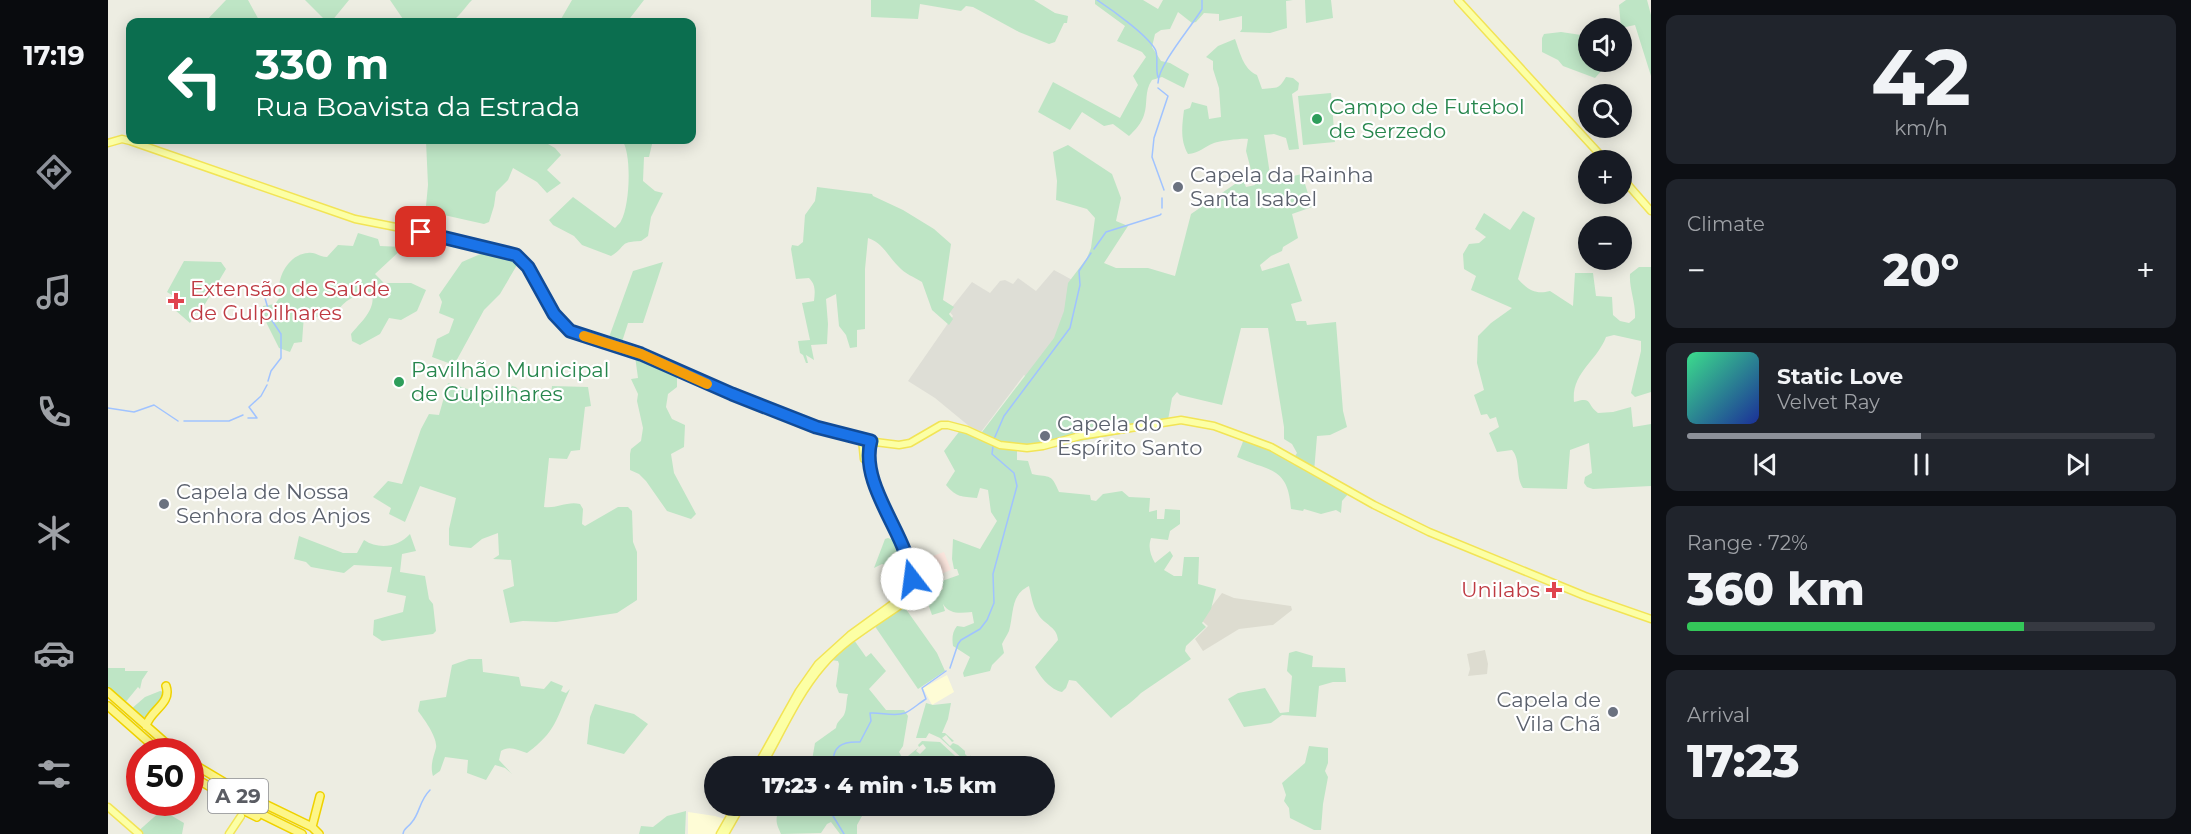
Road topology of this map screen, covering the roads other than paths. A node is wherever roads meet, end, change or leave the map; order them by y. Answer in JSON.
{"nodes":[{"id":1,"x":1458,"y":0,"type":"edge"},
{"id":2,"x":126,"y":140,"type":"edge"},
{"id":3,"x":108,"y":143,"type":"edge"},
{"id":4,"x":139,"y":144,"type":"edge"},
{"id":5,"x":1596,"y":150,"type":"edge"},
{"id":6,"x":1632,"y":189,"type":"edge"},
{"id":7,"x":1651,"y":211,"type":"edge"},
{"id":8,"x":868,"y":445,"type":"junction"},
{"id":9,"x":897,"y":533,"type":"junction"},
{"id":10,"x":902,"y":596,"type":"junction"},
{"id":11,"x":911,"y":597,"type":"junction"},
{"id":12,"x":904,"y":605,"type":"junction"},
{"id":13,"x":1651,"y":619,"type":"edge"},
{"id":14,"x":861,"y":629,"type":"junction"},
{"id":15,"x":164,"y":686,"type":"dead end"},
{"id":16,"x":108,"y":692,"type":"edge"},
{"id":17,"x":110,"y":702,"type":"edge"},
{"id":18,"x":108,"y":712,"type":"edge"},
{"id":19,"x":137,"y":725,"type":"junction"},
{"id":20,"x":145,"y":738,"type":"edge"},
{"id":21,"x":148,"y":738,"type":"edge"},
{"id":22,"x":152,"y":738,"type":"edge"},
{"id":23,"x":156,"y":738,"type":"edge"},
{"id":24,"x":763,"y":756,"type":"edge"},
{"id":25,"x":768,"y":756,"type":"edge"},
{"id":26,"x":204,"y":771,"type":"edge"},
{"id":27,"x":204,"y":776,"type":"edge"},
{"id":28,"x":204,"y":783,"type":"edge"},
{"id":29,"x":204,"y":789,"type":"edge"},
{"id":30,"x":320,"y":796,"type":"dead end"},
{"id":31,"x":108,"y":807,"type":"edge"},
{"id":32,"x":242,"y":812,"type":"junction"},
{"id":33,"x":730,"y":816,"type":"edge"},
{"id":34,"x":735,"y":816,"type":"edge"},
{"id":35,"x":286,"y":823,"type":"junction"},
{"id":36,"x":302,"y":829,"type":"edge"},
{"id":37,"x":139,"y":834,"type":"edge"},
{"id":38,"x":229,"y":834,"type":"edge"},
{"id":39,"x":319,"y":834,"type":"edge"},
{"id":40,"x":720,"y":834,"type":"edge"},
{"id":41,"x":725,"y":834,"type":"edge"}],
"edges":[{"from":1,"to":5,"type":"main road"},
{"from":2,"to":3,"type":"main road"},
{"from":4,"to":8,"type":"main road"},
{"from":6,"to":7,"type":"main road"},
{"from":8,"to":9,"type":"main road"},
{"from":8,"to":13,"type":"main road"},
{"from":9,"to":10,"type":"main road"},
{"from":9,"to":11,"type":"main road"},
{"from":10,"to":11,"type":"main road"},
{"from":10,"to":12,"type":"main road"},
{"from":10,"to":14,"type":"main road"},
{"from":11,"to":12,"type":"main road"},
{"from":12,"to":14,"type":"main road"},
{"from":14,"to":24,"type":"main road"},
{"from":14,"to":25,"type":"main road"},
{"from":15,"to":19,"type":"highway"},
{"from":16,"to":17,"type":"highway"},
{"from":17,"to":19,"type":"highway"},
{"from":18,"to":19,"type":"highway"},
{"from":19,"to":20,"type":"highway"},
{"from":19,"to":21,"type":"highway"},
{"from":19,"to":22,"type":"highway"},
{"from":19,"to":23,"type":"highway"},
{"from":26,"to":35,"type":"highway","number":"A 29"},
{"from":27,"to":35,"type":"highway","number":"A 29"},
{"from":28,"to":35,"type":"highway","number":"A 29"},
{"from":29,"to":32,"type":"highway","number":"A 29"},
{"from":30,"to":36,"type":"highway"},
{"from":31,"to":37,"type":"main road"},
{"from":32,"to":35,"type":"highway","number":"A 29"},
{"from":32,"to":38,"type":"main road"},
{"from":33,"to":40,"type":"main road"},
{"from":34,"to":41,"type":"main road"},
{"from":35,"to":36,"type":"highway","number":"A 29"},
{"from":36,"to":39,"type":"highway","number":"A 29"}]}
